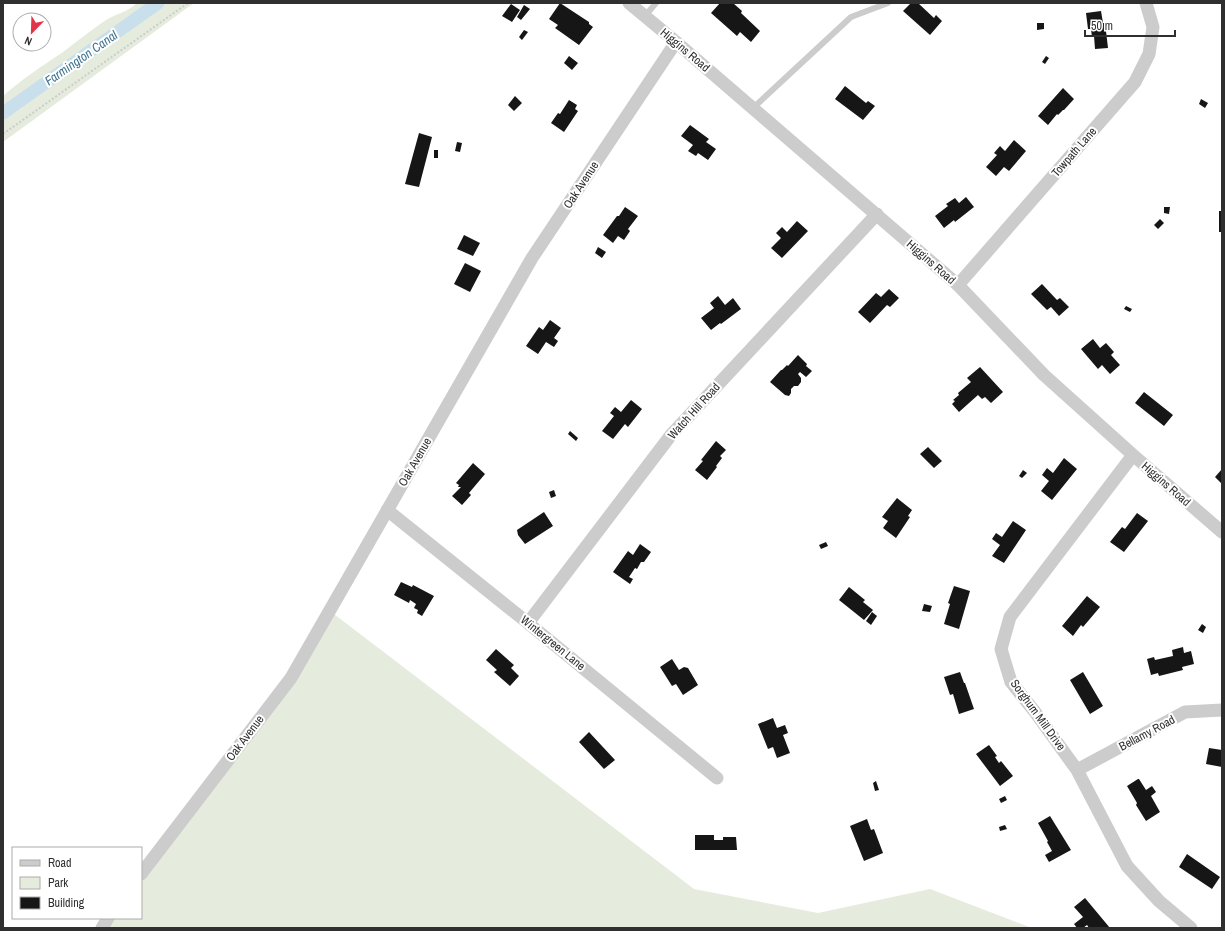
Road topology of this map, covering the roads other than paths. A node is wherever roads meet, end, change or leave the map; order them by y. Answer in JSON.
{"nodes":[{"id":1,"x":629,"y":3,"type":"edge"},
{"id":2,"x":656,"y":3,"type":"edge"},
{"id":3,"x":888,"y":3,"type":"edge"},
{"id":4,"x":1146,"y":3,"type":"edge"},
{"id":5,"x":645,"y":16,"type":"junction"},
{"id":6,"x":676,"y":42,"type":"junction"},
{"id":7,"x":753,"y":108,"type":"junction"},
{"id":8,"x":877,"y":214,"type":"junction"},
{"id":9,"x":958,"y":285,"type":"junction"},
{"id":10,"x":1133,"y":455,"type":"junction"},
{"id":11,"x":387,"y":510,"type":"junction"},
{"id":12,"x":1222,"y":532,"type":"edge"},
{"id":13,"x":528,"y":622,"type":"junction"},
{"id":14,"x":1222,"y":710,"type":"edge"},
{"id":15,"x":1077,"y":770,"type":"junction"},
{"id":16,"x":717,"y":778,"type":"dead end"},
{"id":17,"x":142,"y":873,"type":"edge"},
{"id":18,"x":107,"y":919,"type":"edge"},
{"id":19,"x":102,"y":928,"type":"edge"},
{"id":20,"x":1192,"y":928,"type":"edge"}],
"edges":[{"from":1,"to":5,"type":"street","name":"Higgins Road"},
{"from":2,"to":5,"type":"lane"},
{"from":3,"to":7,"type":"lane"},
{"from":4,"to":9,"type":"street","name":"Towpath Lane"},
{"from":5,"to":6,"type":"street","name":"Higgins Road"},
{"from":6,"to":7,"type":"street","name":"Higgins Road"},
{"from":6,"to":11,"type":"street","name":"Oak Avenue"},
{"from":7,"to":8,"type":"street","name":"Higgins Road"},
{"from":8,"to":9,"type":"street","name":"Higgins Road"},
{"from":8,"to":13,"type":"street","name":"Watch Hill Road"},
{"from":9,"to":10,"type":"street","name":"Higgins Road"},
{"from":10,"to":12,"type":"street","name":"Higgins Road"},
{"from":10,"to":15,"type":"street","name":"Sorghum Mill Drive"},
{"from":11,"to":13,"type":"street","name":"Wintergreen Lane"},
{"from":11,"to":17,"type":"street","name":"Oak Avenue"},
{"from":13,"to":16,"type":"street","name":"Wintergreen Lane"},
{"from":14,"to":15,"type":"street","name":"Bellamy Road"},
{"from":15,"to":20,"type":"street","name":"Sorghum Mill Drive"},
{"from":18,"to":19,"type":"street"}]}
